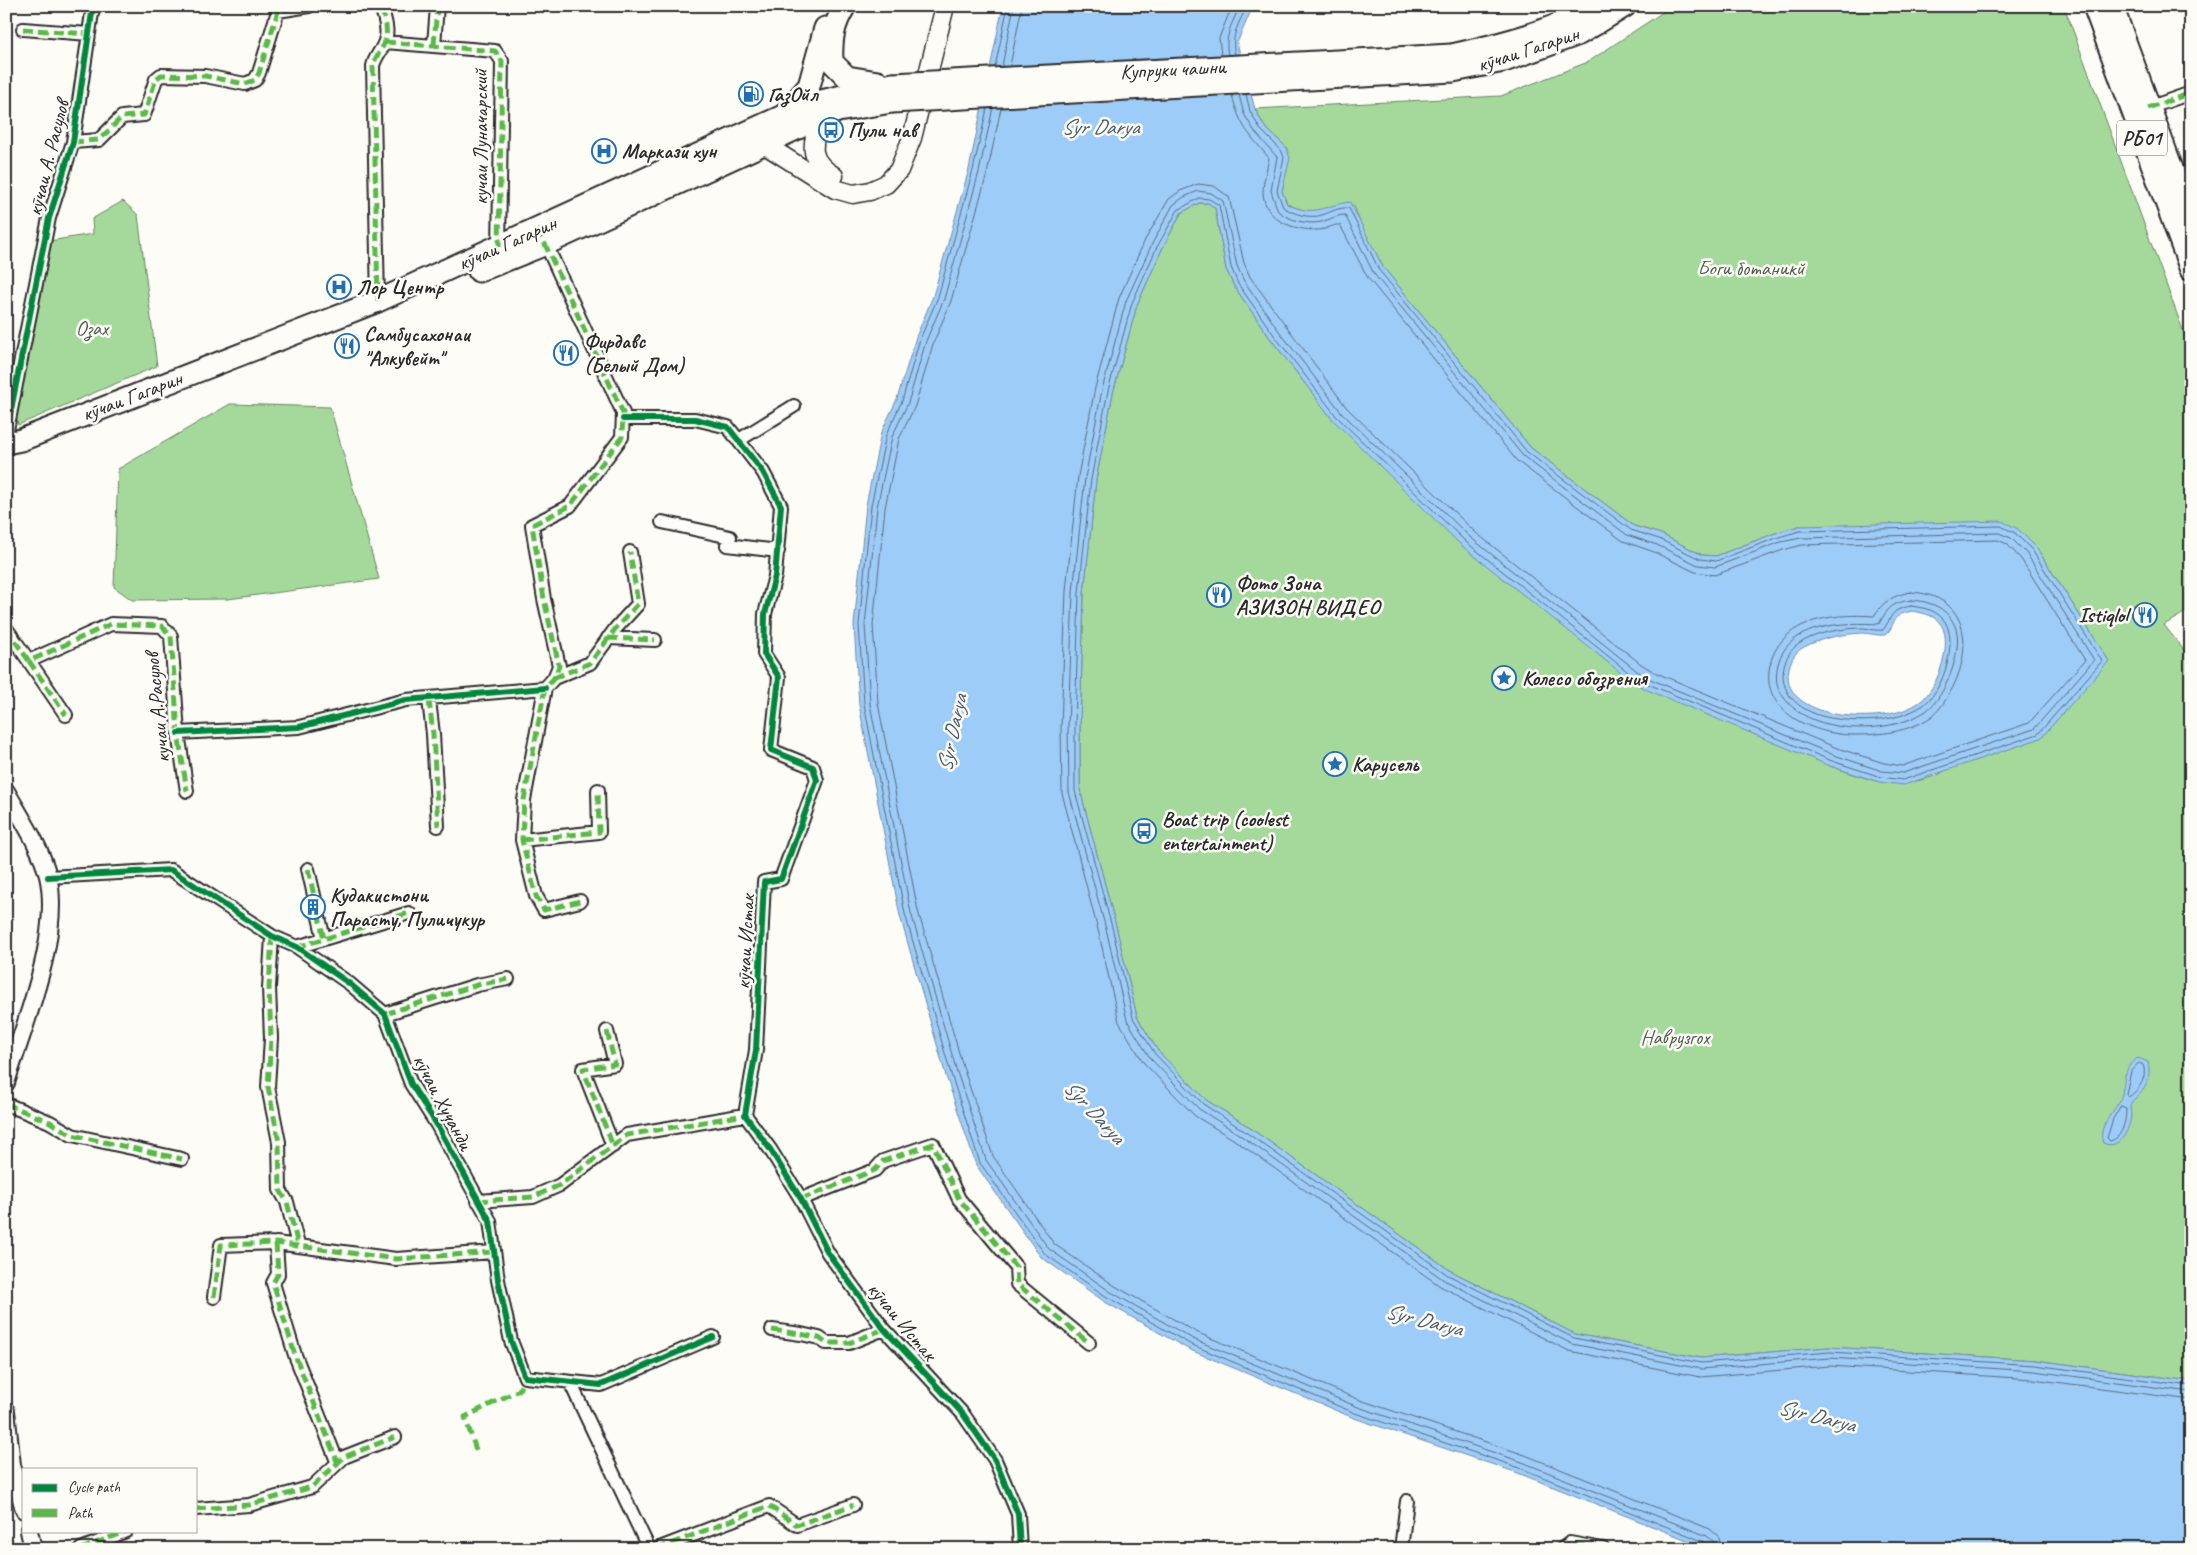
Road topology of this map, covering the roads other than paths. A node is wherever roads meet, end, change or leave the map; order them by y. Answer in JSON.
{"nodes":[{"id":1,"x":93,"y":6,"type":"edge"},
{"id":2,"x":309,"y":6,"type":"edge"},
{"id":3,"x":381,"y":6,"type":"edge"},
{"id":4,"x":437,"y":6,"type":"edge"},
{"id":5,"x":832,"y":6,"type":"edge"},
{"id":6,"x":845,"y":6,"type":"edge"},
{"id":7,"x":938,"y":6,"type":"edge"},
{"id":8,"x":945,"y":6,"type":"edge"},
{"id":9,"x":1597,"y":6,"type":"edge"},
{"id":10,"x":1625,"y":6,"type":"edge"},
{"id":11,"x":2094,"y":6,"type":"edge"},
{"id":12,"x":2112,"y":6,"type":"edge"},
{"id":13,"x":22,"y":29,"type":"dead end"},
{"id":14,"x":89,"y":34,"type":"junction"},
{"id":15,"x":385,"y":42,"type":"junction"},
{"id":16,"x":434,"y":45,"type":"junction"},
{"id":17,"x":1452,"y":63,"type":"junction"},
{"id":18,"x":893,"y":93,"type":"junction"},
{"id":19,"x":2191,"y":93,"type":"edge"},
{"id":20,"x":2148,"y":108,"type":"junction"},
{"id":21,"x":781,"y":118,"type":"junction"},
{"id":22,"x":820,"y":118,"type":"junction"},
{"id":23,"x":73,"y":142,"type":"junction"},
{"id":24,"x":754,"y":147,"type":"junction"},
{"id":25,"x":2191,"y":220,"type":"edge"},
{"id":26,"x":542,"y":236,"type":"junction"},
{"id":27,"x":499,"y":247,"type":"junction"},
{"id":28,"x":2191,"y":270,"type":"edge"},
{"id":29,"x":378,"y":301,"type":"junction"},
{"id":30,"x":794,"y":406,"type":"dead end"},
{"id":31,"x":623,"y":420,"type":"junction"},
{"id":32,"x":6,"y":435,"type":"edge"},
{"id":33,"x":738,"y":440,"type":"junction"},
{"id":34,"x":6,"y":443,"type":"edge"},
{"id":35,"x":6,"y":456,"type":"edge"},
{"id":36,"x":662,"y":522,"type":"dead end"},
{"id":37,"x":778,"y":551,"type":"junction"},
{"id":38,"x":630,"y":552,"type":"dead end"},
{"id":39,"x":6,"y":628,"type":"edge"},
{"id":40,"x":608,"y":638,"type":"junction"},
{"id":41,"x":655,"y":640,"type":"dead end"},
{"id":42,"x":29,"y":661,"type":"junction"},
{"id":43,"x":554,"y":678,"type":"junction"},
{"id":44,"x":544,"y":688,"type":"junction"},
{"id":45,"x":428,"y":700,"type":"junction"},
{"id":46,"x":66,"y":715,"type":"dead end"},
{"id":47,"x":178,"y":733,"type":"junction"},
{"id":48,"x":598,"y":790,"type":"dead end"},
{"id":49,"x":6,"y":791,"type":"edge"},
{"id":50,"x":187,"y":792,"type":"dead end"},
{"id":51,"x":438,"y":826,"type":"dead end"},
{"id":52,"x":522,"y":840,"type":"junction"},
{"id":53,"x":308,"y":869,"type":"dead end"},
{"id":54,"x":48,"y":877,"type":"junction"},
{"id":55,"x":580,"y":901,"type":"dead end"},
{"id":56,"x":409,"y":913,"type":"dead end"},
{"id":57,"x":272,"y":936,"type":"junction"},
{"id":58,"x":324,"y":939,"type":"junction"},
{"id":59,"x":297,"y":947,"type":"junction"},
{"id":60,"x":508,"y":979,"type":"dead end"},
{"id":61,"x":384,"y":1014,"type":"junction"},
{"id":62,"x":607,"y":1031,"type":"dead end"},
{"id":63,"x":6,"y":1083,"type":"edge"},
{"id":64,"x":6,"y":1104,"type":"edge"},
{"id":65,"x":744,"y":1115,"type":"junction"},
{"id":66,"x":613,"y":1146,"type":"junction"},
{"id":67,"x":182,"y":1158,"type":"dead end"},
{"id":68,"x":801,"y":1199,"type":"junction"},
{"id":69,"x":478,"y":1201,"type":"junction"},
{"id":70,"x":276,"y":1243,"type":"junction"},
{"id":71,"x":298,"y":1244,"type":"junction"},
{"id":72,"x":494,"y":1252,"type":"junction"},
{"id":73,"x":214,"y":1297,"type":"dead end"},
{"id":74,"x":884,"y":1329,"type":"junction"},
{"id":75,"x":772,"y":1330,"type":"dead end"},
{"id":76,"x":713,"y":1337,"type":"dead end"},
{"id":77,"x":1089,"y":1342,"type":"dead end"},
{"id":78,"x":570,"y":1382,"type":"junction"},
{"id":79,"x":6,"y":1411,"type":"edge"},
{"id":80,"x":395,"y":1438,"type":"dead end"},
{"id":81,"x":338,"y":1462,"type":"junction"},
{"id":82,"x":22,"y":1502,"type":"edge"},
{"id":83,"x":1407,"y":1502,"type":"dead end"},
{"id":84,"x":853,"y":1505,"type":"dead end"},
{"id":85,"x":198,"y":1509,"type":"edge"},
{"id":86,"x":29,"y":1532,"type":"edge"},
{"id":87,"x":124,"y":1532,"type":"edge"},
{"id":88,"x":33,"y":1549,"type":"edge"},
{"id":89,"x":81,"y":1549,"type":"edge"},
{"id":90,"x":649,"y":1549,"type":"edge"},
{"id":91,"x":657,"y":1549,"type":"edge"},
{"id":92,"x":1020,"y":1549,"type":"edge"},
{"id":93,"x":1402,"y":1549,"type":"edge"},
{"id":94,"x":1562,"y":1549,"type":"edge"},
{"id":95,"x":1604,"y":1549,"type":"edge"}],
"edges":[{"from":1,"to":14,"type":"street","name":"кӯчаи А. Расулов"},
{"from":2,"to":23,"type":"street"},
{"from":3,"to":15,"type":"street"},
{"from":4,"to":16,"type":"street"},
{"from":5,"to":21,"type":"highway"},
{"from":6,"to":18,"type":"highway"},
{"from":7,"to":22,"type":"main road"},
{"from":8,"to":24,"type":"main road"},
{"from":9,"to":17,"type":"highway","name":"кӯчаи Гагарин"},
{"from":10,"to":17,"type":"highway","name":"кӯчаи Гагарин"},
{"from":11,"to":28,"type":"highway","number":"РБ01"},
{"from":12,"to":20,"type":"highway","number":"РБ01"},
{"from":13,"to":14,"type":"street"},
{"from":14,"to":23,"type":"street","name":"кӯчаи А. Расулов"},
{"from":15,"to":16,"type":"street","name":"кучаи Луначарский"},
{"from":15,"to":29,"type":"street"},
{"from":16,"to":27,"type":"street","name":"кучаи Луначарский"},
{"from":17,"to":18,"type":"highway","name":"Купруки чашни","bridge":true},
{"from":18,"to":21,"type":"highway","name":"кӯчаи Гагарин"},
{"from":18,"to":22,"type":"highway","name":"кӯчаи Гагарин"},
{"from":19,"to":20,"type":"street"},
{"from":20,"to":25,"type":"highway","number":"РБ01"},
{"from":21,"to":26,"type":"highway","name":"кӯчаи Гагарин"},
{"from":22,"to":24,"type":"highway","name":"кӯчаи Гагарин"},
{"from":23,"to":32,"type":"street","name":"кӯчаи А. Расулов"},
{"from":24,"to":26,"type":"highway","name":"кӯчаи Гагарин"},
{"from":26,"to":27,"type":"highway","name":"кӯчаи Гагарин"},
{"from":26,"to":31,"type":"street"},
{"from":26,"to":35,"type":"highway","name":"кӯчаи Гагарин"},
{"from":27,"to":29,"type":"highway","name":"кӯчаи Гагарин"},
{"from":29,"to":34,"type":"highway","name":"кӯчаи Гагарин"},
{"from":30,"to":33,"type":"street"},
{"from":31,"to":33,"type":"street","name":"кӯчаи Истак"},
{"from":31,"to":43,"type":"street"},
{"from":33,"to":37,"type":"street","name":"кӯчаи Истак"},
{"from":36,"to":37,"type":"street"},
{"from":37,"to":65,"type":"street","name":"кӯчаи Истак"},
{"from":38,"to":40,"type":"street"},
{"from":39,"to":42,"type":"street"},
{"from":40,"to":41,"type":"street"},
{"from":40,"to":43,"type":"street"},
{"from":42,"to":46,"type":"street"},
{"from":42,"to":47,"type":"street","name":"кучаи А.Расулов"},
{"from":43,"to":44,"type":"street"},
{"from":44,"to":45,"type":"street"},
{"from":44,"to":52,"type":"street"},
{"from":45,"to":47,"type":"street"},
{"from":45,"to":51,"type":"street"},
{"from":47,"to":50,"type":"street","name":"кучаи А.Расулов"},
{"from":48,"to":52,"type":"street"},
{"from":49,"to":54,"type":"street"},
{"from":52,"to":55,"type":"street"},
{"from":53,"to":58,"type":"street"},
{"from":54,"to":57,"type":"street","name":"кӯчаи Хуҷанди"},
{"from":54,"to":63,"type":"street"},
{"from":56,"to":58,"type":"street"},
{"from":57,"to":59,"type":"street","name":"кӯчаи Хуҷанди"},
{"from":57,"to":71,"type":"street"},
{"from":58,"to":59,"type":"street"},
{"from":59,"to":61,"type":"street","name":"кӯчаи Хуҷанди"},
{"from":60,"to":61,"type":"street"},
{"from":61,"to":69,"type":"street","name":"кӯчаи Хуҷанди"},
{"from":62,"to":66,"type":"street"},
{"from":64,"to":67,"type":"street"},
{"from":65,"to":66,"type":"street"},
{"from":65,"to":68,"type":"street","name":"кӯчаи Истак"},
{"from":66,"to":69,"type":"street"},
{"from":68,"to":74,"type":"street","name":"кӯчаи Истак"},
{"from":68,"to":77,"type":"street"},
{"from":69,"to":72,"type":"street","name":"кӯчаи Хуҷанди"},
{"from":70,"to":71,"type":"street"},
{"from":70,"to":73,"type":"street"},
{"from":70,"to":81,"type":"street"},
{"from":71,"to":72,"type":"street"},
{"from":72,"to":78,"type":"street","name":"кӯчаи Хуҷанди"},
{"from":74,"to":75,"type":"street"},
{"from":74,"to":92,"type":"street","name":"кӯчаи Истак"},
{"from":76,"to":78,"type":"street","name":"кӯчаи Хуҷанди"},
{"from":78,"to":90,"type":"street"},
{"from":79,"to":82,"type":"street"},
{"from":80,"to":81,"type":"street"},
{"from":81,"to":85,"type":"street"},
{"from":83,"to":93,"type":"street"},
{"from":84,"to":91,"type":"street"},
{"from":86,"to":88,"type":"street"},
{"from":87,"to":89,"type":"street"},
{"from":94,"to":95,"type":"street"}]}
